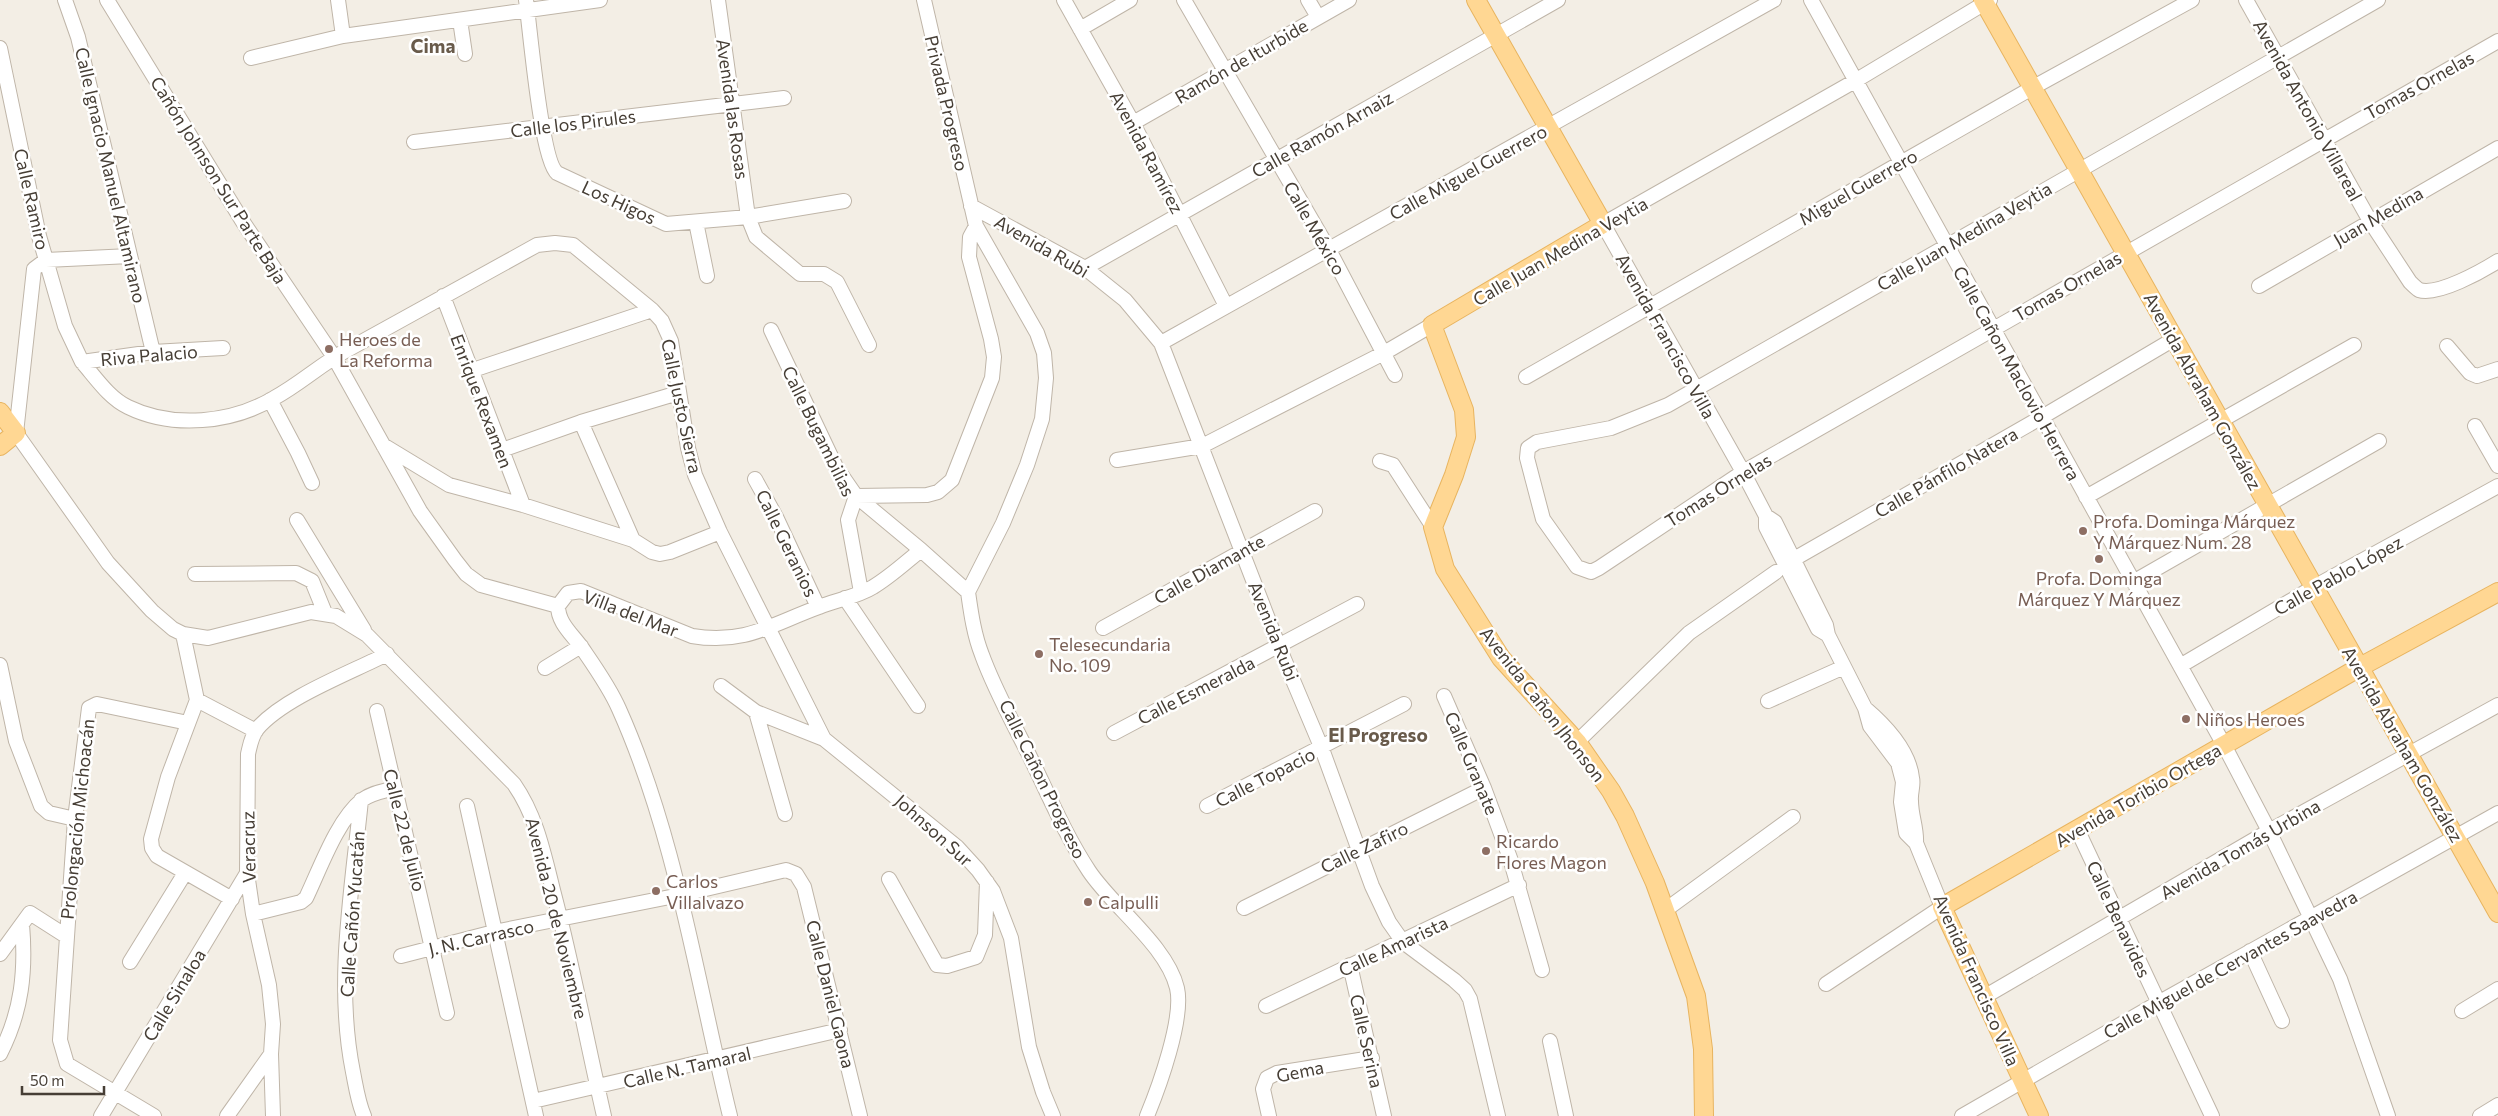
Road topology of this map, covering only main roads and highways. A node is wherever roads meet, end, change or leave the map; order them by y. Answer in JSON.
{"nodes":[{"id":1,"x":1476,"y":0,"type":"edge"},
{"id":2,"x":1986,"y":1,"type":"edge"},
{"id":3,"x":1603,"y":224,"type":"joint"},
{"id":4,"x":0,"y":412,"type":"edge"},
{"id":5,"x":0,"y":446,"type":"edge"},
{"id":6,"x":1433,"y":527,"type":"joint"},
{"id":7,"x":2498,"y":592,"type":"edge"},
{"id":8,"x":2360,"y":667,"type":"junction"},
{"id":9,"x":1942,"y":907,"type":"joint"},
{"id":10,"x":2498,"y":913,"type":"edge"},
{"id":11,"x":1704,"y":1116,"type":"edge"},
{"id":12,"x":2039,"y":1116,"type":"edge"}],
"edges":[{"from":1,"to":3,"type":"main road","name":"Avenida Francisco Villa"},
{"from":2,"to":8,"type":"main road","name":"Avenida Abraham González"},
{"from":3,"to":6,"type":"main road","name":"Calle Juan Medina Veytia"},
{"from":4,"to":5,"type":"main road"},
{"from":6,"to":11,"type":"main road","name":"Avenida Cañon Jhonson"},
{"from":7,"to":8,"type":"main road","name":"Avenida Toribio Ortega"},
{"from":8,"to":9,"type":"main road","name":"Avenida Toribio Ortega"},
{"from":8,"to":10,"type":"main road","name":"Avenida Abraham González"},
{"from":9,"to":12,"type":"main road","name":"Avenida Francisco Villa"}]}
